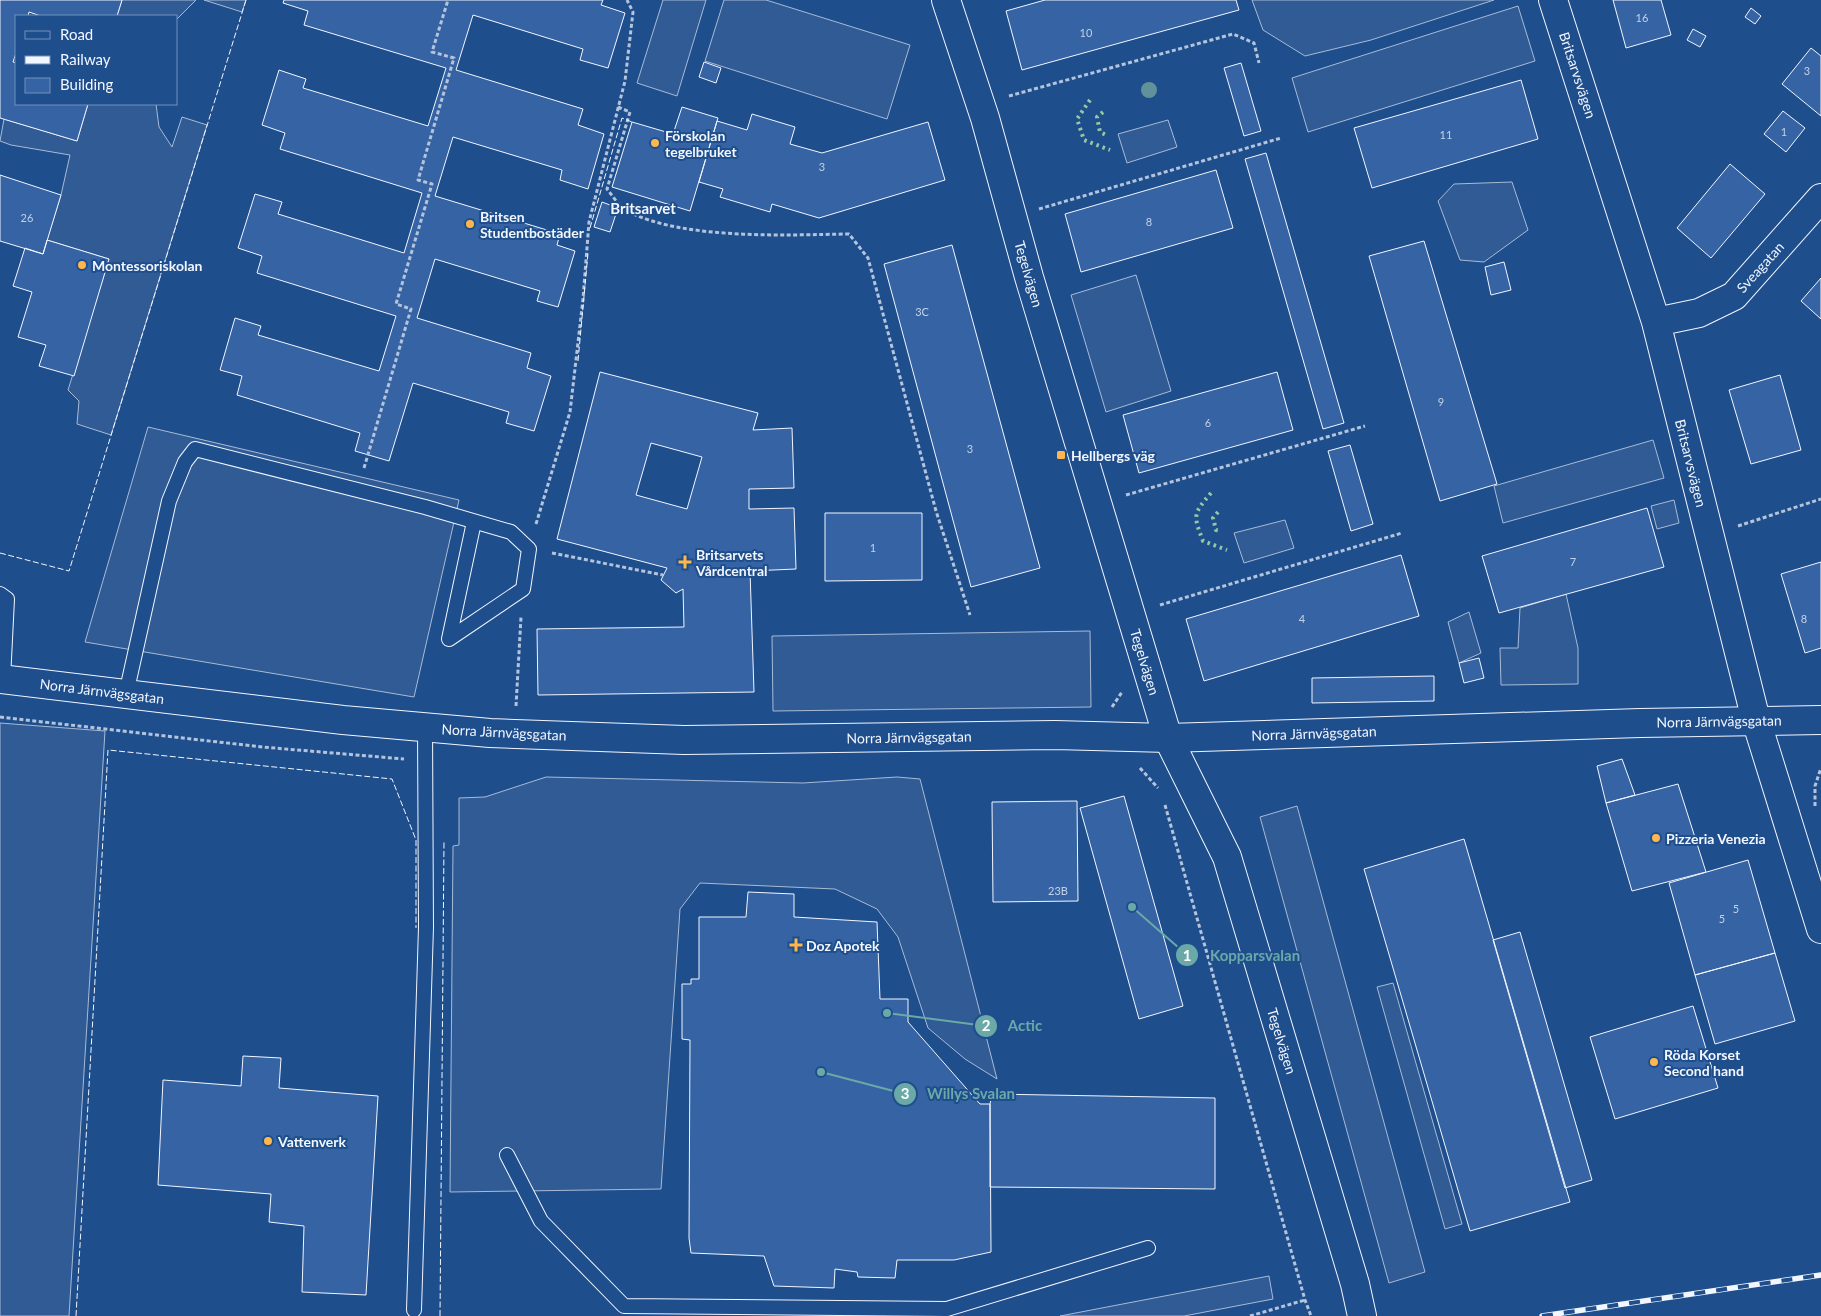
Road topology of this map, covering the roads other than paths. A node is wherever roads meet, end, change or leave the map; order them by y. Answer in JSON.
{"nodes":[{"id":1,"x":946,"y":0,"type":"edge"},
{"id":2,"x":1553,"y":0,"type":"edge"},
{"id":3,"x":1821,"y":198,"type":"edge"},
{"id":4,"x":1656,"y":322,"type":"junction"},
{"id":5,"x":474,"y":522,"type":"junction"},
{"id":6,"x":0,"y":594,"type":"edge"},
{"id":7,"x":2,"y":679,"type":"edge"},
{"id":8,"x":126,"y":694,"type":"junction"},
{"id":9,"x":1756,"y":720,"type":"junction"},
{"id":10,"x":1821,"y":720,"type":"edge"},
{"id":11,"x":425,"y":727,"type":"junction"},
{"id":12,"x":1168,"y":738,"type":"junction"},
{"id":13,"x":1821,"y":929,"type":"edge"},
{"id":14,"x":507,"y":1155,"type":"dead end"},
{"id":15,"x":1148,"y":1248,"type":"dead end"},
{"id":16,"x":414,"y":1310,"type":"dead end"},
{"id":17,"x":1362,"y":1316,"type":"edge"}],
"edges":[{"from":1,"to":12,"type":"street","name":"Tegelvägen"},
{"from":2,"to":4,"type":"street","name":"Britsarvsvägen"},
{"from":3,"to":4,"type":"street","name":"Sveagatan"},
{"from":4,"to":9,"type":"street","name":"Britsarvsvägen"},
{"from":5,"to":5,"type":"lane"},
{"from":5,"to":8,"type":"lane"},
{"from":6,"to":7,"type":"lane"},
{"from":7,"to":8,"type":"street","name":"Norra Järnvägsgatan"},
{"from":8,"to":11,"type":"street","name":"Norra Järnvägsgatan"},
{"from":9,"to":10,"type":"street","name":"Norra Järnvägsgatan"},
{"from":9,"to":12,"type":"street","name":"Norra Järnvägsgatan"},
{"from":9,"to":13,"type":"street","name":"Britsarvsvägen"},
{"from":11,"to":12,"type":"street","name":"Norra Järnvägsgatan"},
{"from":11,"to":16,"type":"lane"},
{"from":12,"to":17,"type":"street","name":"Tegelvägen"},
{"from":14,"to":15,"type":"lane"}]}
